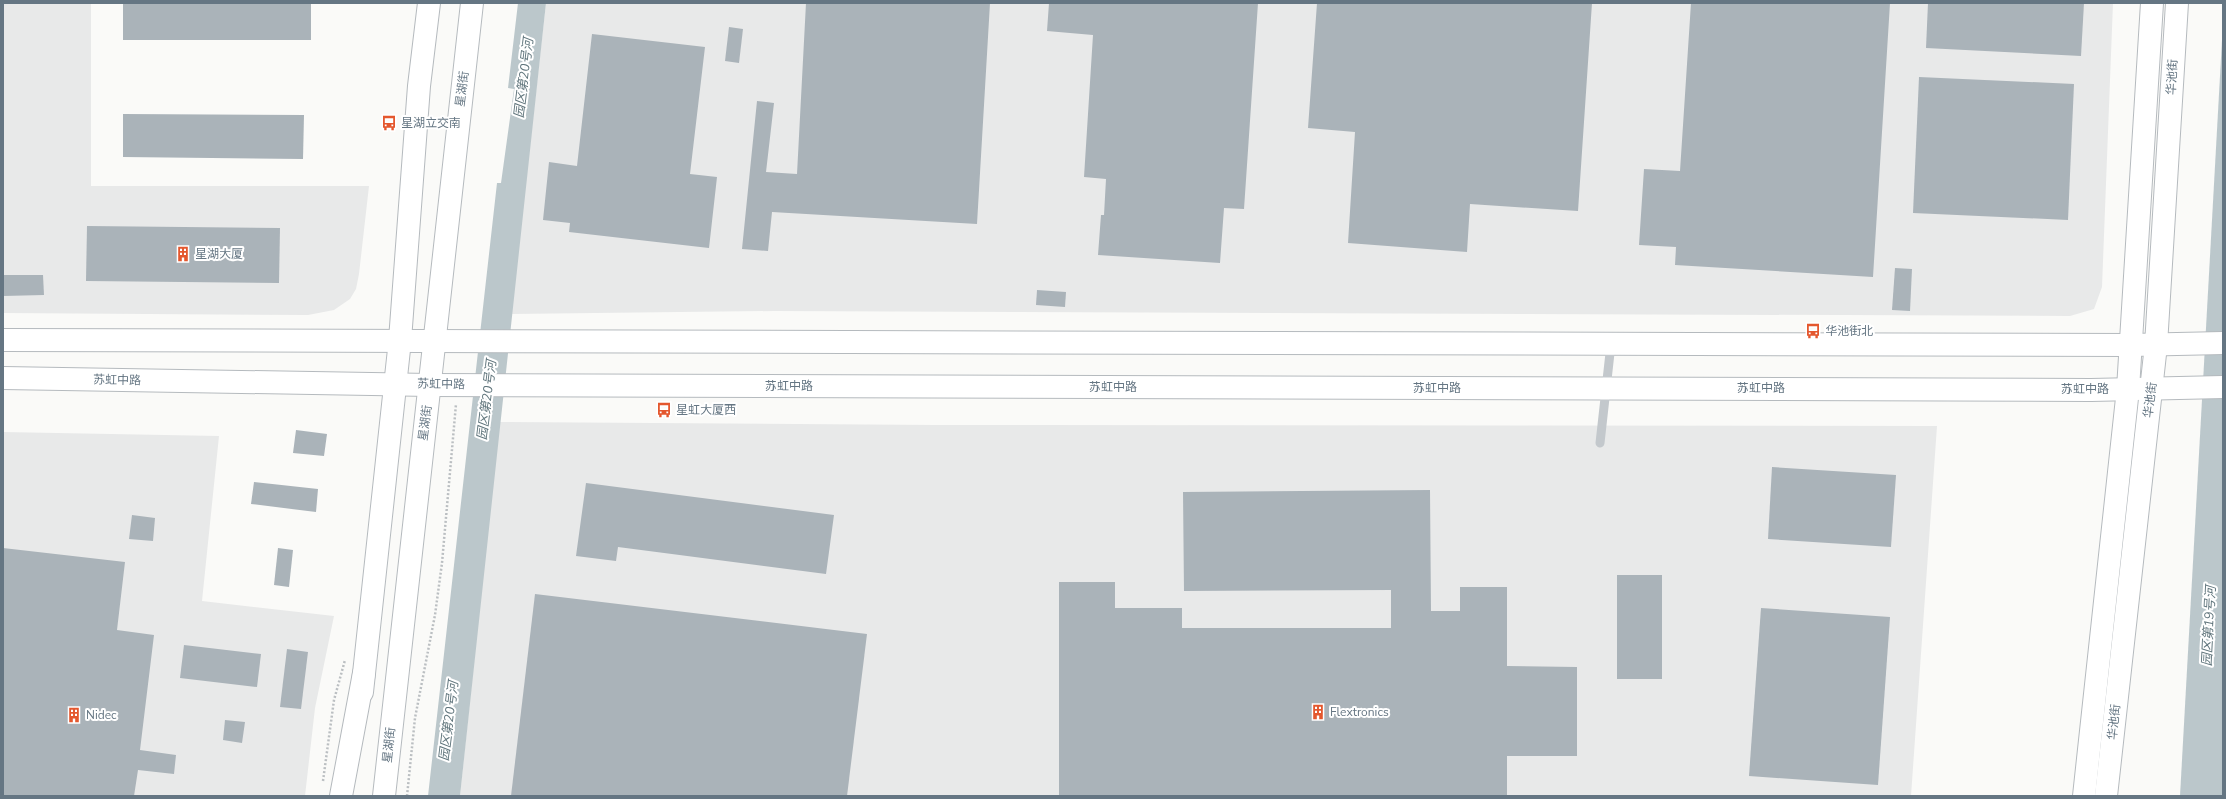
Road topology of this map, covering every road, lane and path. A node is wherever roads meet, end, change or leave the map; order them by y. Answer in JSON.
{"nodes":[{"id":1,"x":429,"y":3,"type":"edge"},
{"id":2,"x":472,"y":3,"type":"edge"},
{"id":3,"x":2152,"y":3,"type":"edge"},
{"id":4,"x":2177,"y":3,"type":"edge"},
{"id":5,"x":3,"y":340,"type":"edge"},
{"id":6,"x":400,"y":340,"type":"junction"},
{"id":7,"x":433,"y":340,"type":"junction"},
{"id":8,"x":1611,"y":344,"type":"junction"},
{"id":9,"x":2223,"y":344,"type":"edge"},
{"id":10,"x":2131,"y":345,"type":"junction"},
{"id":11,"x":2156,"y":345,"type":"junction"},
{"id":12,"x":3,"y":378,"type":"edge"},
{"id":13,"x":396,"y":383,"type":"junction"},
{"id":14,"x":430,"y":385,"type":"junction"},
{"id":15,"x":463,"y":385,"type":"junction"},
{"id":16,"x":2223,"y":387,"type":"edge"},
{"id":17,"x":1607,"y":388,"type":"junction"},
{"id":18,"x":2128,"y":389,"type":"junction"},
{"id":19,"x":2151,"y":389,"type":"junction"},
{"id":20,"x":1600,"y":444,"type":"dead end"},
{"id":21,"x":364,"y":673,"type":"junction"},
{"id":22,"x":341,"y":796,"type":"edge"},
{"id":23,"x":351,"y":796,"type":"edge"},
{"id":24,"x":384,"y":796,"type":"edge"},
{"id":25,"x":407,"y":796,"type":"edge"},
{"id":26,"x":2084,"y":796,"type":"edge"},
{"id":27,"x":2106,"y":796,"type":"edge"}],
"edges":[{"from":1,"to":6,"type":"main road"},
{"from":2,"to":7,"type":"main road","name":"星湖街"},
{"from":3,"to":10,"type":"main road","name":"华池街"},
{"from":4,"to":11,"type":"main road","name":"华池街"},
{"from":5,"to":6,"type":"main road"},
{"from":6,"to":7,"type":"main road"},
{"from":6,"to":13,"type":"main road"},
{"from":7,"to":8,"type":"main road"},
{"from":7,"to":14,"type":"main road","name":"星湖街"},
{"from":8,"to":10,"type":"main road"},
{"from":8,"to":17,"type":"lane"},
{"from":9,"to":11,"type":"main road"},
{"from":10,"to":11,"type":"main road"},
{"from":10,"to":18,"type":"main road","name":"华池街"},
{"from":11,"to":19,"type":"main road","name":"华池街"},
{"from":12,"to":13,"type":"main road","name":"苏虹中路"},
{"from":13,"to":14,"type":"main road","name":"苏虹中路"},
{"from":13,"to":21,"type":"main road"},
{"from":14,"to":15,"type":"main road","name":"苏虹中路"},
{"from":14,"to":24,"type":"main road","name":"星湖街"},
{"from":15,"to":17,"type":"main road","name":"苏虹中路"},
{"from":15,"to":25,"type":"path"},
{"from":16,"to":19,"type":"main road","name":"苏虹中路"},
{"from":17,"to":18,"type":"main road","name":"苏虹中路"},
{"from":17,"to":20,"type":"lane"},
{"from":18,"to":19,"type":"main road","name":"苏虹中路"},
{"from":18,"to":26,"type":"main road","name":"华池街"},
{"from":19,"to":27,"type":"main road","name":"华池街"},
{"from":21,"to":22,"type":"main road"},
{"from":21,"to":23,"type":"main road"}]}
